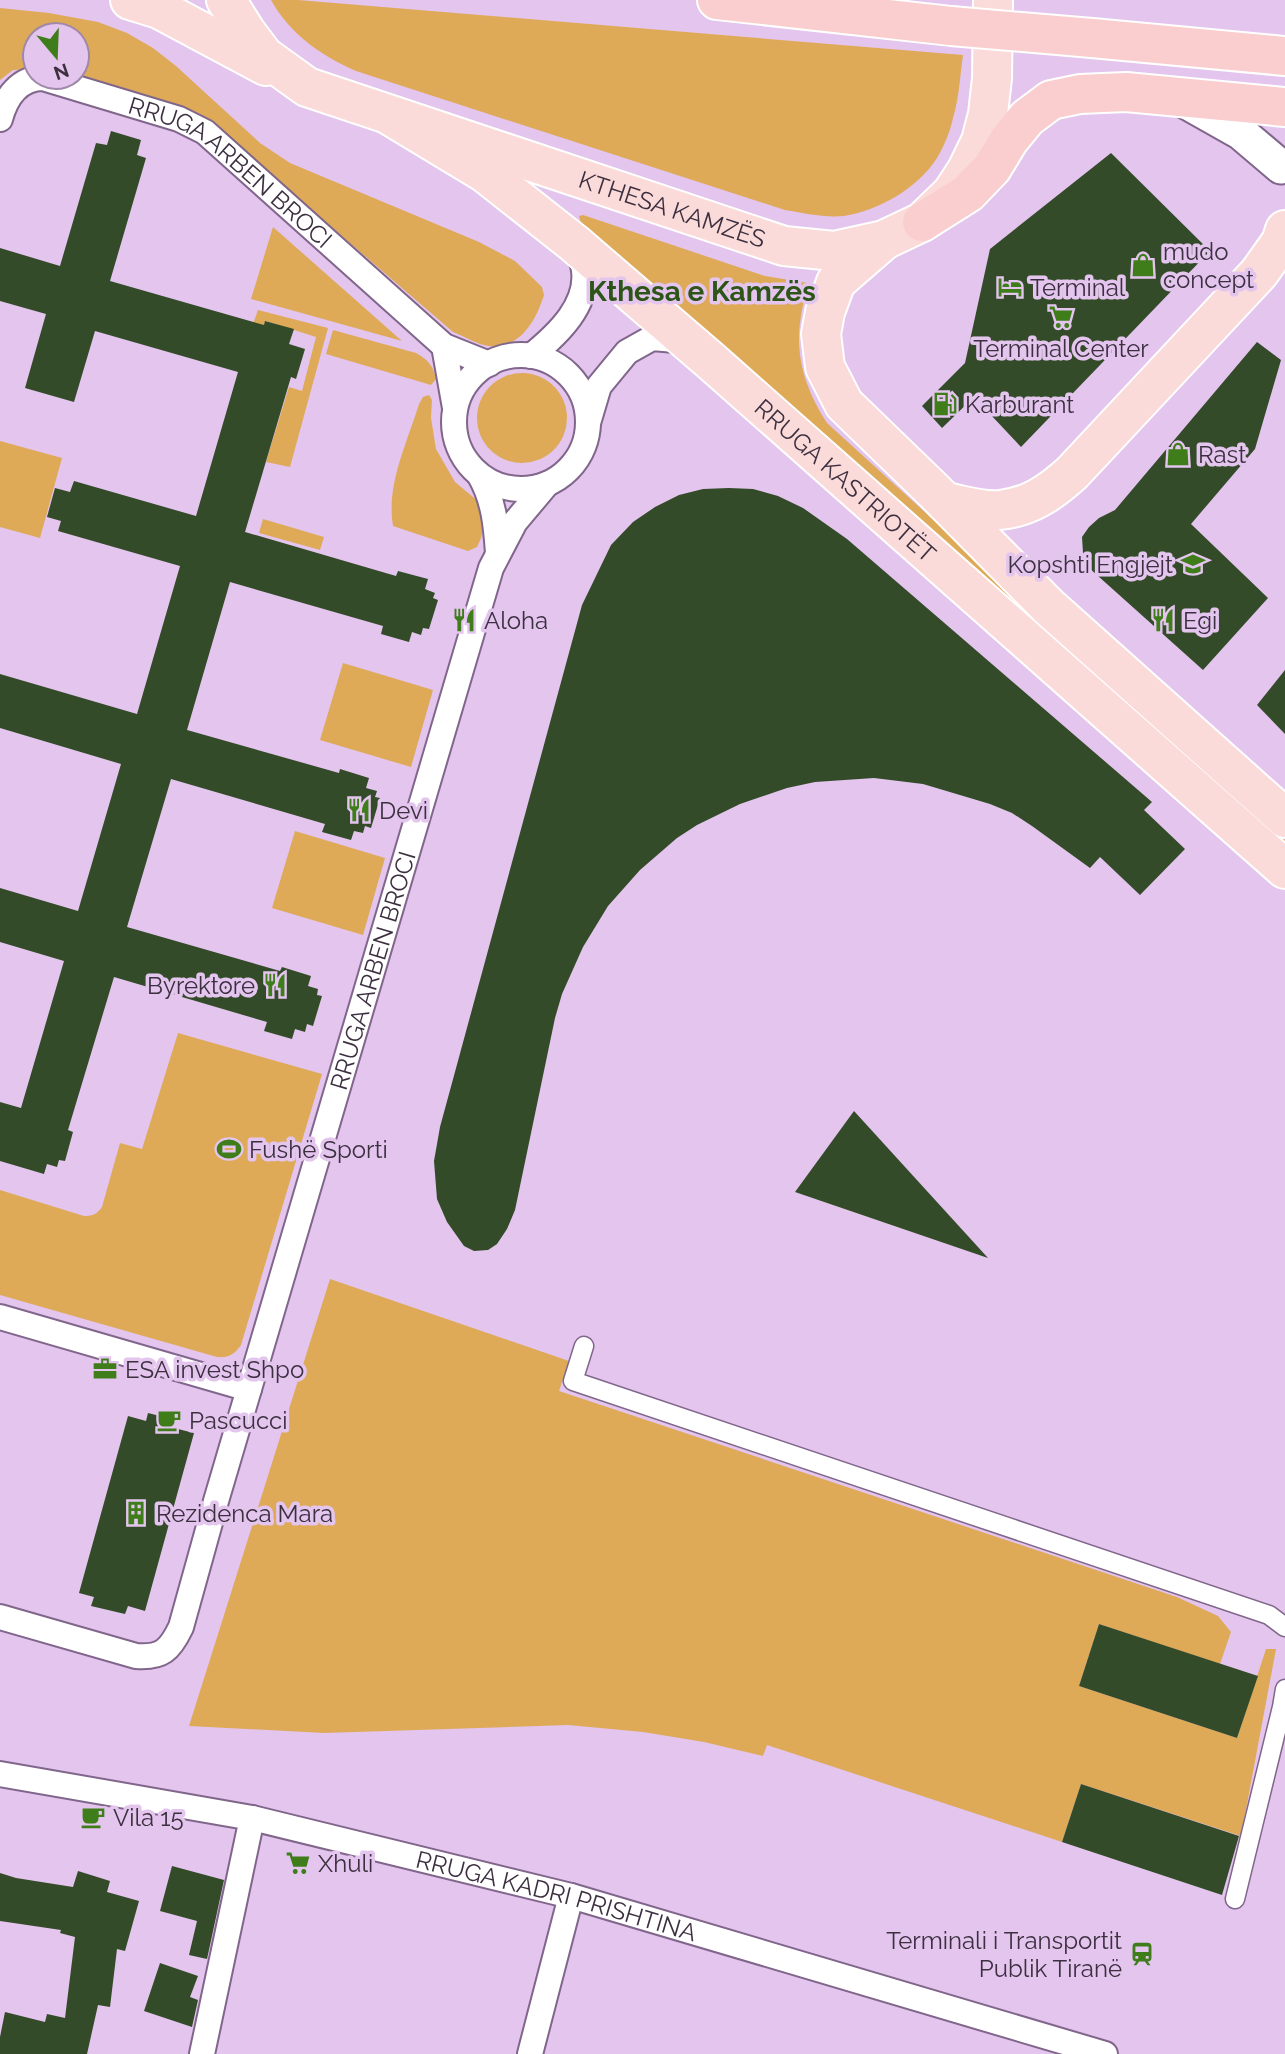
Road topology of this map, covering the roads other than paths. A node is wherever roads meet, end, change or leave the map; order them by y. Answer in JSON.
{"nodes":[{"id":1,"x":130,"y":0,"type":"edge"},
{"id":2,"x":226,"y":0,"type":"edge"},
{"id":3,"x":717,"y":0,"type":"edge"},
{"id":4,"x":993,"y":0,"type":"edge"},
{"id":5,"x":1285,"y":56,"type":"edge"},
{"id":6,"x":307,"y":88,"type":"junction"},
{"id":7,"x":1177,"y":97,"type":"junction"},
{"id":8,"x":1285,"y":107,"type":"edge"},
{"id":9,"x":389,"y":115,"type":"junction"},
{"id":10,"x":0,"y":119,"type":"edge"},
{"id":11,"x":1284,"y":173,"type":"edge"},
{"id":12,"x":922,"y":222,"type":"junction"},
{"id":13,"x":1285,"y":230,"type":"edge"},
{"id":14,"x":884,"y":240,"type":"junction"},
{"id":15,"x":575,"y":244,"type":"junction"},
{"id":16,"x":688,"y":341,"type":"junction"},
{"id":17,"x":444,"y":346,"type":"junction"},
{"id":18,"x":530,"y":356,"type":"junction"},
{"id":19,"x":489,"y":364,"type":"junction"},
{"id":20,"x":455,"y":408,"type":"junction"},
{"id":21,"x":588,"y":423,"type":"junction"},
{"id":22,"x":480,"y":476,"type":"junction"},
{"id":23,"x":547,"y":484,"type":"junction"},
{"id":24,"x":945,"y":502,"type":"junction"},
{"id":25,"x":498,"y":554,"type":"junction"},
{"id":26,"x":1285,"y":818,"type":"edge"},
{"id":27,"x":1285,"y":869,"type":"edge"},
{"id":28,"x":0,"y":1317,"type":"edge"},
{"id":29,"x":584,"y":1346,"type":"dead end"},
{"id":30,"x":249,"y":1390,"type":"junction"},
{"id":31,"x":0,"y":1617,"type":"edge"},
{"id":32,"x":1285,"y":1627,"type":"edge"},
{"id":33,"x":1285,"y":1689,"type":"edge"},
{"id":34,"x":0,"y":1774,"type":"edge"},
{"id":35,"x":252,"y":1818,"type":"junction"},
{"id":36,"x":571,"y":1896,"type":"junction"},
{"id":37,"x":1235,"y":1899,"type":"dead end"},
{"id":38,"x":202,"y":2054,"type":"edge"},
{"id":39,"x":530,"y":2054,"type":"edge"},
{"id":40,"x":1105,"y":2054,"type":"edge"}],
"edges":[{"from":1,"to":6,"type":"main road"},
{"from":2,"to":6,"type":"main road","name":"KTHESA KAMZËS"},
{"from":3,"to":5,"type":"highway","bridge":true},
{"from":4,"to":12,"type":"main road","name":"KTHESA KAMZËS"},
{"from":6,"to":9,"type":"main road","name":"KTHESA KAMZËS"},
{"from":7,"to":8,"type":"highway"},
{"from":7,"to":11,"type":"main road"},
{"from":7,"to":12,"type":"highway"},
{"from":9,"to":14,"type":"main road","name":"KTHESA KAMZËS"},
{"from":9,"to":15,"type":"main road","name":"RRUGA KASTRIOTËT"},
{"from":10,"to":17,"type":"street","name":"RRUGA ARBEN BROCI"},
{"from":12,"to":14,"type":"main road","name":"KTHESA KAMZËS"},
{"from":13,"to":24,"type":"main road"},
{"from":14,"to":24,"type":"main road","name":"RRUGA KASTRIOTËT"},
{"from":15,"to":16,"type":"main road","name":"RRUGA KASTRIOTËT"},
{"from":15,"to":18,"type":"street"},
{"from":16,"to":21,"type":"street","name":"RRUGA ARBEN BROCI"},
{"from":16,"to":27,"type":"main road","name":"RRUGA KASTRIOTËT"},
{"from":17,"to":19,"type":"street","name":"RRUGA ARBEN BROCI"},
{"from":17,"to":20,"type":"street","name":"RRUGA ARBEN BROCI"},
{"from":18,"to":19,"type":"street"},
{"from":18,"to":21,"type":"street"},
{"from":19,"to":20,"type":"street"},
{"from":20,"to":22,"type":"street","name":"RRUGA ARBEN BROCI"},
{"from":21,"to":23,"type":"street","name":"RRUGA ARBEN BROCI"},
{"from":22,"to":23,"type":"street"},
{"from":22,"to":25,"type":"street","name":"RRUGA ARBEN BROCI"},
{"from":23,"to":25,"type":"street","name":"RRUGA ARBEN BROCI"},
{"from":24,"to":26,"type":"main road","name":"RRUGA KASTRIOTËT"},
{"from":25,"to":30,"type":"street","name":"RRUGA ARBEN BROCI"},
{"from":28,"to":30,"type":"street"},
{"from":29,"to":32,"type":"street"},
{"from":30,"to":31,"type":"street","name":"RRUGA ARBEN BROCI"},
{"from":33,"to":37,"type":"street"},
{"from":34,"to":35,"type":"street","name":"RRUGA KADRI PRISHTINA"},
{"from":35,"to":36,"type":"street","name":"RRUGA KADRI PRISHTINA"},
{"from":35,"to":38,"type":"street"},
{"from":36,"to":39,"type":"street"},
{"from":36,"to":40,"type":"street","name":"RRUGA KADRI PRISHTINA"}]}
